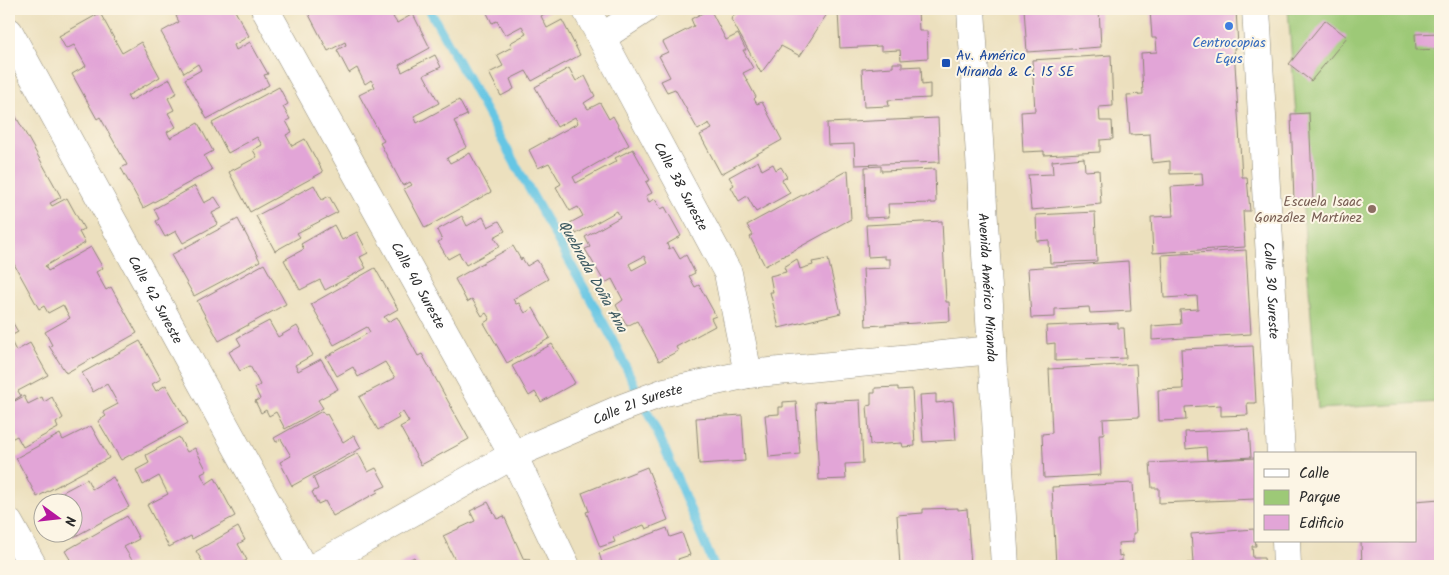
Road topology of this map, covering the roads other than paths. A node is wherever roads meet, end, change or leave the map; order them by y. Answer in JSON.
{"nodes":[{"id":1,"x":265,"y":9,"type":"edge"},
{"id":2,"x":586,"y":9,"type":"edge"},
{"id":3,"x":645,"y":9,"type":"edge"},
{"id":4,"x":971,"y":9,"type":"edge"},
{"id":5,"x":1256,"y":9,"type":"edge"},
{"id":6,"x":9,"y":32,"type":"edge"},
{"id":7,"x":602,"y":37,"type":"junction"},
{"id":8,"x":992,"y":350,"type":"junction"},
{"id":9,"x":748,"y":374,"type":"junction"},
{"id":10,"x":1281,"y":452,"type":"edge"},
{"id":11,"x":513,"y":455,"type":"junction"},
{"id":12,"x":9,"y":523,"type":"edge"},
{"id":13,"x":1286,"y":542,"type":"edge"},
{"id":14,"x":33,"y":566,"type":"edge"},
{"id":15,"x":302,"y":566,"type":"edge"},
{"id":16,"x":317,"y":566,"type":"edge"},
{"id":17,"x":566,"y":566,"type":"edge"},
{"id":18,"x":1006,"y":566,"type":"edge"},
{"id":19,"x":1287,"y":566,"type":"edge"}],
"edges":[{"from":1,"to":11,"type":"street","name":"Calle 40 Sureste"},
{"from":2,"to":7,"type":"street","name":"Calle 38 Sureste"},
{"from":3,"to":7,"type":"street"},
{"from":4,"to":8,"type":"street","name":"Avenida Américo Miranda"},
{"from":5,"to":10,"type":"street","name":"Calle 30 Sureste"},
{"from":6,"to":15,"type":"street","name":"Calle 42 Sureste"},
{"from":7,"to":9,"type":"street","name":"Calle 38 Sureste"},
{"from":8,"to":9,"type":"street","name":"Calle 21 Sureste"},
{"from":8,"to":18,"type":"street","name":"Avenida Américo Miranda"},
{"from":9,"to":11,"type":"street","name":"Calle 21 Sureste"},
{"from":11,"to":16,"type":"street","name":"Calle 21 Sureste"},
{"from":11,"to":17,"type":"street","name":"Calle 40 Sureste"},
{"from":12,"to":14,"type":"street"},
{"from":13,"to":19,"type":"street"}]}
